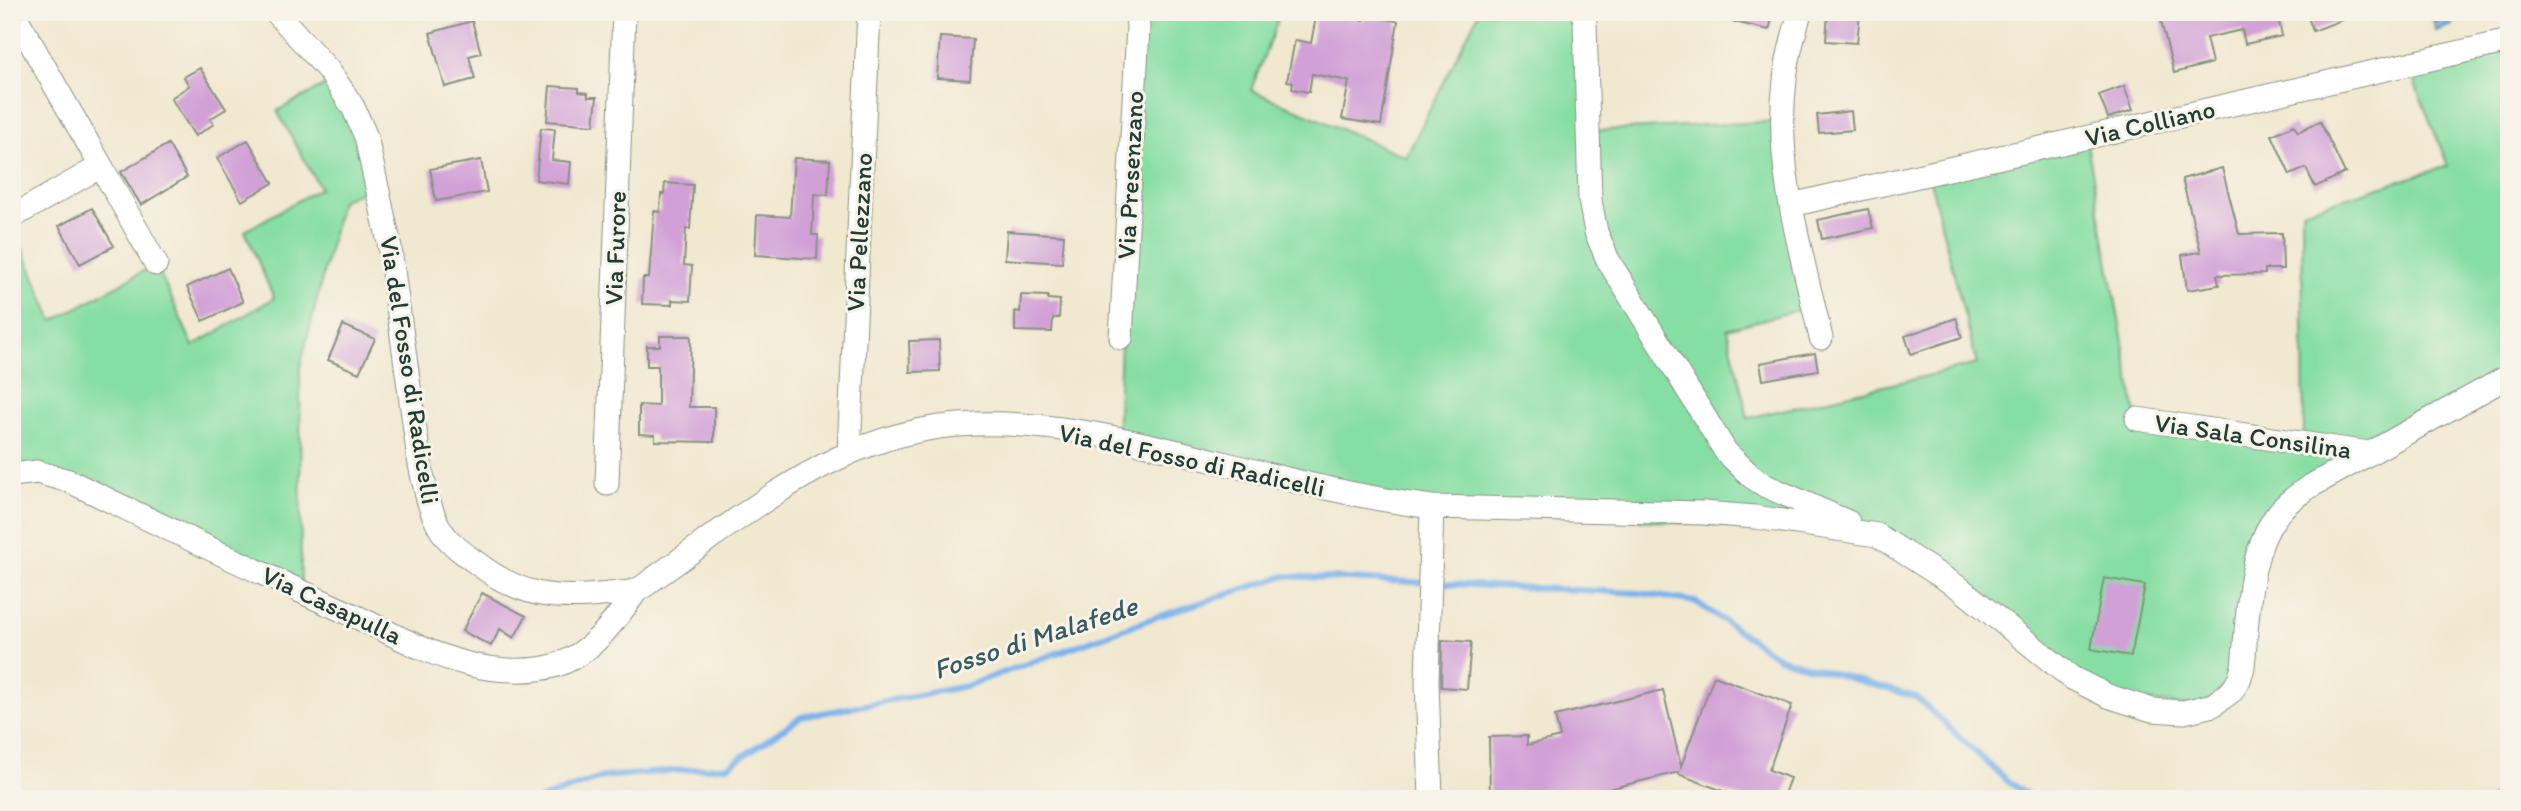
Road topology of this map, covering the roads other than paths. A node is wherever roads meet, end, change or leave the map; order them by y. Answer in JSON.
{"nodes":[{"id":1,"x":13,"y":12,"type":"edge"},
{"id":2,"x":276,"y":12,"type":"edge"},
{"id":3,"x":624,"y":12,"type":"edge"},
{"id":4,"x":869,"y":12,"type":"edge"},
{"id":5,"x":1137,"y":12,"type":"edge"},
{"id":6,"x":1583,"y":12,"type":"edge"},
{"id":7,"x":1800,"y":12,"type":"edge"},
{"id":8,"x":2509,"y":41,"type":"edge"},
{"id":9,"x":101,"y":166,"type":"junction"},
{"id":10,"x":1790,"y":205,"type":"junction"},
{"id":11,"x":12,"y":217,"type":"edge"},
{"id":12,"x":156,"y":264,"type":"dead end"},
{"id":13,"x":1121,"y":338,"type":"dead end"},
{"id":14,"x":1821,"y":338,"type":"dead end"},
{"id":15,"x":2509,"y":376,"type":"edge"},
{"id":16,"x":2137,"y":419,"type":"dead end"},
{"id":17,"x":849,"y":452,"type":"junction"},
{"id":18,"x":2369,"y":453,"type":"junction"},
{"id":19,"x":12,"y":475,"type":"edge"},
{"id":20,"x":607,"y":484,"type":"dead end"},
{"id":21,"x":1432,"y":507,"type":"junction"},
{"id":22,"x":1877,"y":535,"type":"junction"},
{"id":23,"x":637,"y":590,"type":"junction"},
{"id":24,"x":1431,"y":799,"type":"edge"}],
"edges":[{"from":1,"to":9,"type":"street"},
{"from":2,"to":23,"type":"street","name":"Via del Fosso di Radicelli"},
{"from":3,"to":20,"type":"street","name":"Via Furore"},
{"from":4,"to":17,"type":"street","name":"Via Pellezzano"},
{"from":5,"to":13,"type":"street","name":"Via Presenzano"},
{"from":6,"to":22,"type":"street"},
{"from":7,"to":10,"type":"street"},
{"from":8,"to":10,"type":"street","name":"Via Colliano"},
{"from":9,"to":11,"type":"street"},
{"from":9,"to":12,"type":"street"},
{"from":10,"to":14,"type":"street"},
{"from":15,"to":18,"type":"street","name":"Via del Fosso di Radicelli"},
{"from":16,"to":18,"type":"street","name":"Via Sala Consilina"},
{"from":17,"to":21,"type":"street","name":"Via del Fosso di Radicelli"},
{"from":17,"to":23,"type":"street","name":"Via del Fosso di Radicelli"},
{"from":18,"to":22,"type":"street","name":"Via del Fosso di Radicelli"},
{"from":19,"to":23,"type":"street","name":"Via Casapulla"},
{"from":21,"to":22,"type":"street","name":"Via del Fosso di Radicelli"},
{"from":21,"to":24,"type":"street"}]}
